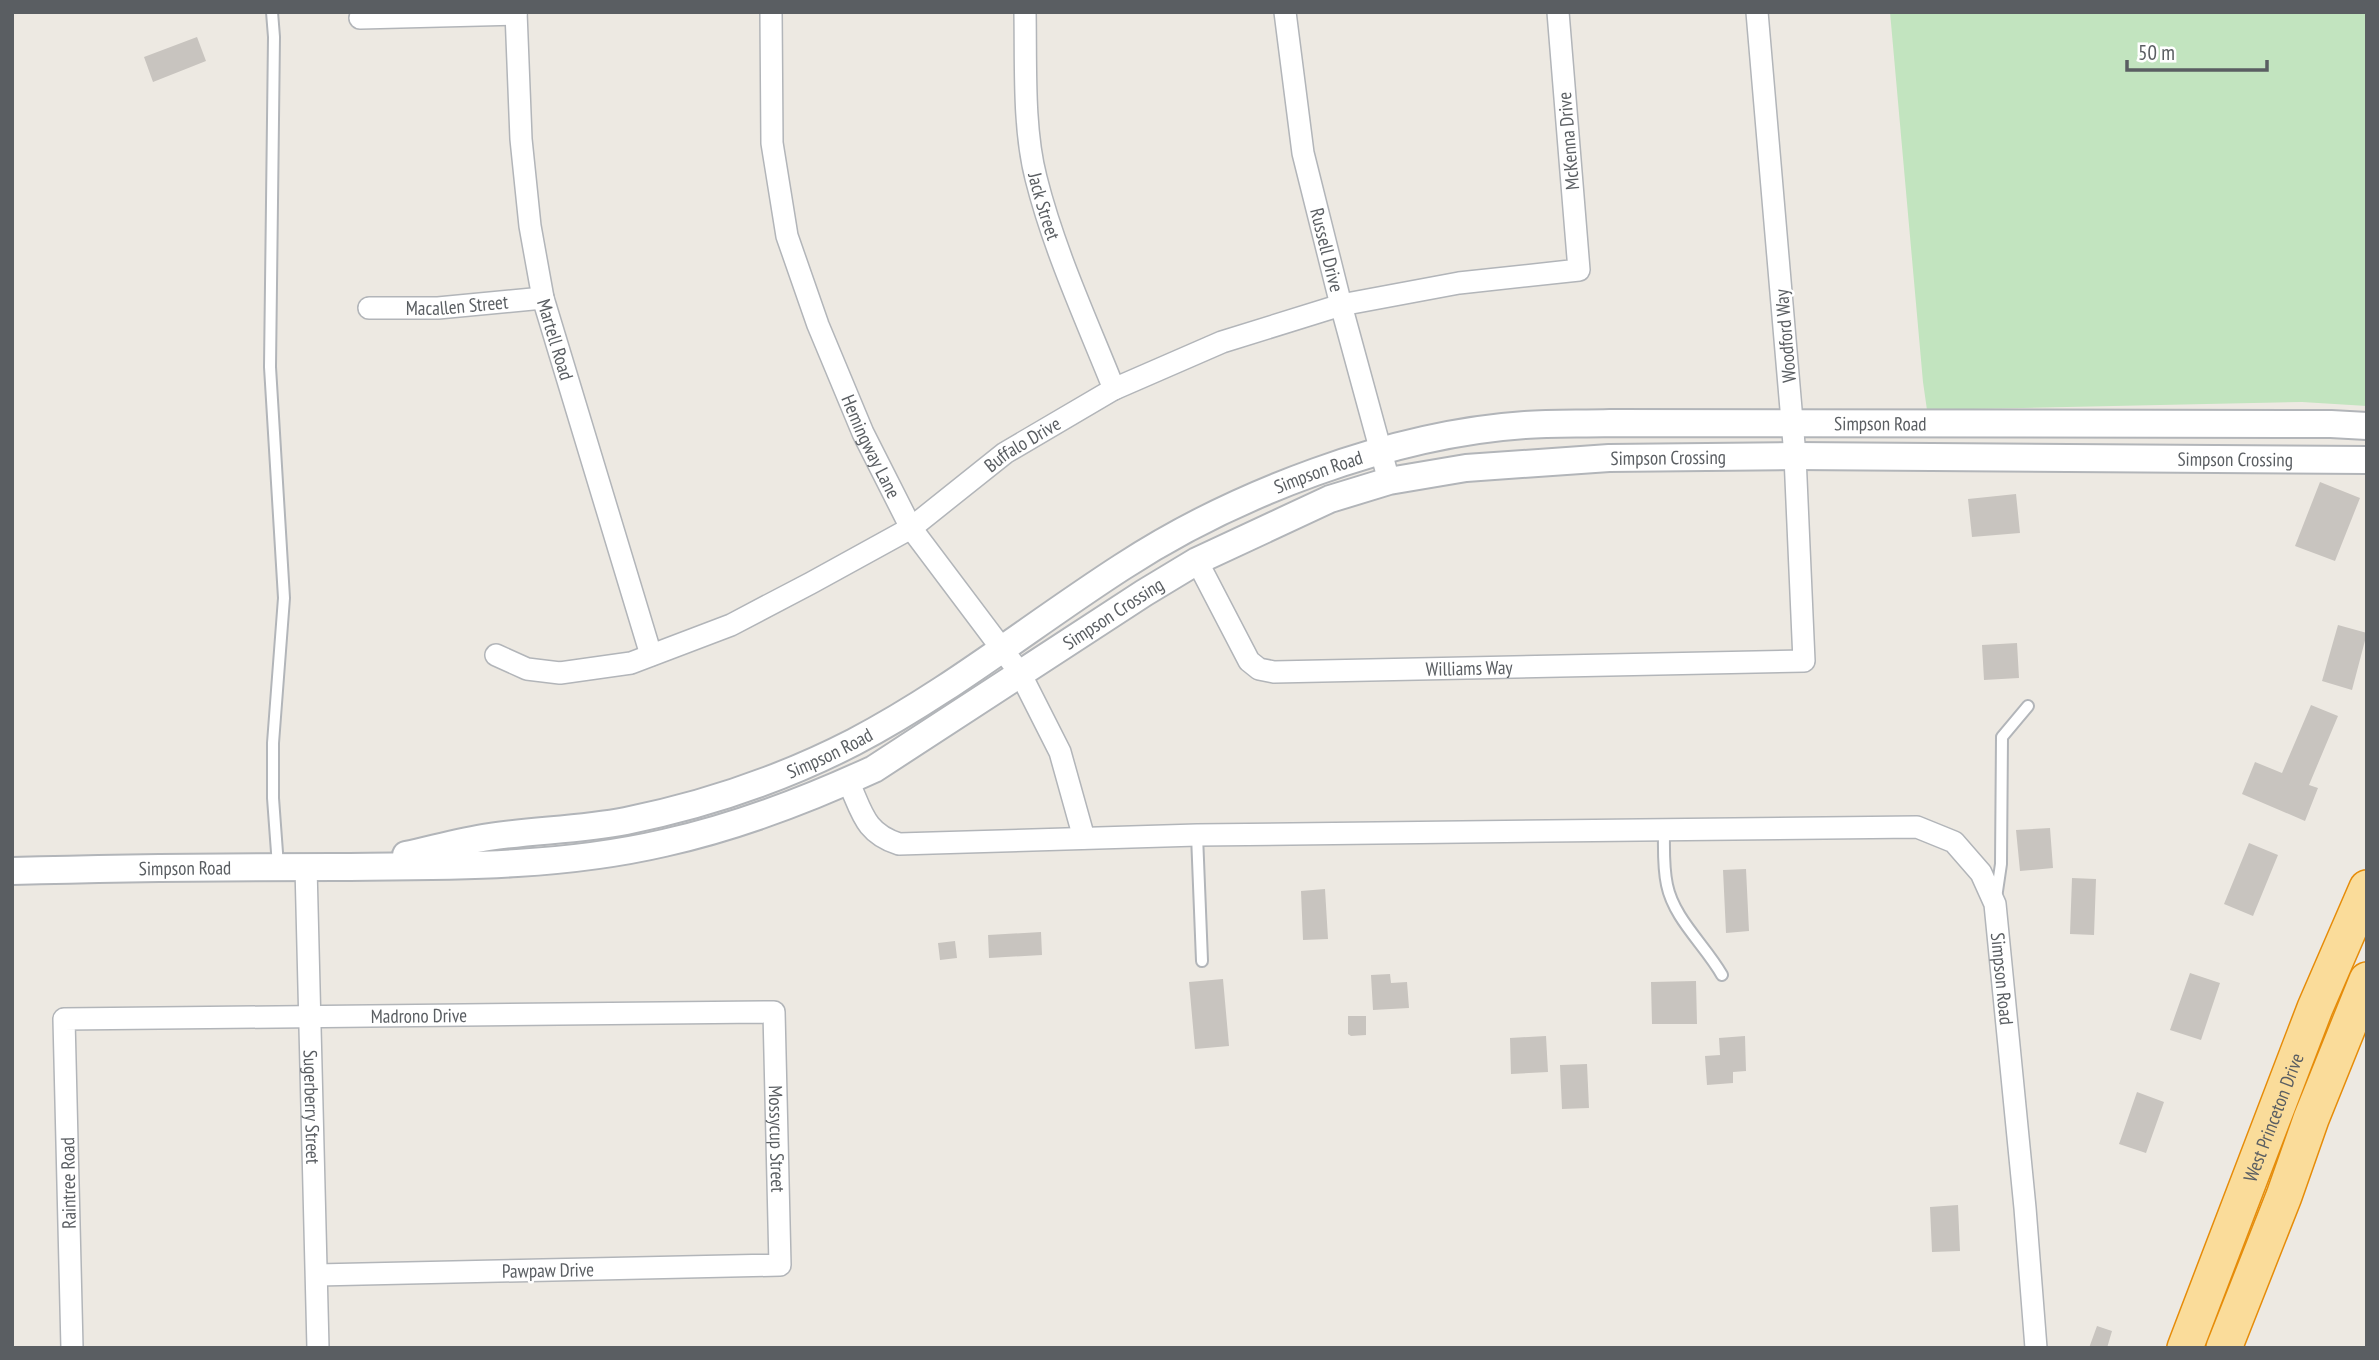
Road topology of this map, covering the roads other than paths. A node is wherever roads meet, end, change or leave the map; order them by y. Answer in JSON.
{"nodes":[{"id":1,"x":272,"y":12,"type":"edge"},
{"id":2,"x":771,"y":12,"type":"edge"},
{"id":3,"x":1025,"y":12,"type":"edge"},
{"id":4,"x":1285,"y":12,"type":"edge"},
{"id":5,"x":1558,"y":12,"type":"edge"},
{"id":6,"x":1756,"y":12,"type":"edge"},
{"id":7,"x":516,"y":13,"type":"edge"},
{"id":8,"x":360,"y":18,"type":"dead end"},
{"id":9,"x":1579,"y":270,"type":"joint"},
{"id":10,"x":543,"y":298,"type":"junction"},
{"id":11,"x":1341,"y":305,"type":"junction"},
{"id":12,"x":369,"y":308,"type":"dead end"},
{"id":13,"x":1114,"y":388,"type":"junction"},
{"id":14,"x":1792,"y":424,"type":"junction"},
{"id":15,"x":2366,"y":426,"type":"edge"},
{"id":16,"x":1381,"y":451,"type":"junction"},
{"id":17,"x":1795,"y":456,"type":"junction"},
{"id":18,"x":2363,"y":460,"type":"edge"},
{"id":19,"x":1389,"y":481,"type":"junction"},
{"id":20,"x":911,"y":528,"type":"junction"},
{"id":21,"x":1197,"y":561,"type":"junction"},
{"id":22,"x":1001,"y":648,"type":"junction"},
{"id":23,"x":496,"y":655,"type":"dead end"},
{"id":24,"x":651,"y":655,"type":"junction"},
{"id":25,"x":1804,"y":661,"type":"joint"},
{"id":26,"x":1020,"y":673,"type":"junction"},
{"id":27,"x":2028,"y":706,"type":"dead end"},
{"id":28,"x":848,"y":781,"type":"junction"},
{"id":29,"x":1664,"y":830,"type":"junction"},
{"id":30,"x":1197,"y":835,"type":"junction"},
{"id":31,"x":1084,"y":838,"type":"junction"},
{"id":32,"x":306,"y":867,"type":"junction"},
{"id":33,"x":357,"y":867,"type":"junction"},
{"id":34,"x":278,"y":868,"type":"junction"},
{"id":35,"x":12,"y":871,"type":"edge"},
{"id":36,"x":2364,"y":899,"type":"edge"},
{"id":37,"x":1995,"y":904,"type":"junction"},
{"id":38,"x":1202,"y":961,"type":"dead end"},
{"id":39,"x":1722,"y":975,"type":"dead end"},
{"id":40,"x":2367,"y":981,"type":"edge"},
{"id":41,"x":774,"y":1012,"type":"joint"},
{"id":42,"x":311,"y":1017,"type":"junction"},
{"id":43,"x":64,"y":1019,"type":"joint"},
{"id":44,"x":780,"y":1265,"type":"joint"},
{"id":45,"x":317,"y":1275,"type":"junction"},
{"id":46,"x":72,"y":1348,"type":"edge"},
{"id":47,"x":318,"y":1348,"type":"edge"},
{"id":48,"x":2036,"y":1348,"type":"edge"},
{"id":49,"x":2185,"y":1348,"type":"edge"},
{"id":50,"x":2224,"y":1348,"type":"edge"}],
"edges":[{"from":1,"to":34,"type":"lane"},
{"from":2,"to":20,"type":"street","name":"Hemingway Lane"},
{"from":3,"to":13,"type":"street","name":"Jack Street"},
{"from":4,"to":11,"type":"street","name":"Russell Drive"},
{"from":5,"to":9,"type":"street","name":"McKenna Drive"},
{"from":6,"to":14,"type":"street","name":"Woodford Way"},
{"from":7,"to":8,"type":"street"},
{"from":7,"to":10,"type":"street","name":"Martell Road"},
{"from":9,"to":11,"type":"street","name":"Buffalo Drive"},
{"from":10,"to":12,"type":"street","name":"Macallen Street"},
{"from":10,"to":24,"type":"street","name":"Martell Road"},
{"from":11,"to":13,"type":"street","name":"Buffalo Drive"},
{"from":11,"to":16,"type":"street","name":"Russell Drive"},
{"from":13,"to":20,"type":"street","name":"Buffalo Drive"},
{"from":14,"to":15,"type":"street","name":"Simpson Road"},
{"from":14,"to":16,"type":"street","name":"Simpson Road"},
{"from":14,"to":17,"type":"street","name":"Woodford Way"},
{"from":15,"to":18,"type":"street"},
{"from":16,"to":19,"type":"street","name":"Russell Drive"},
{"from":16,"to":22,"type":"street","name":"Simpson Road"},
{"from":17,"to":18,"type":"street","name":"Simpson Crossing"},
{"from":17,"to":19,"type":"street","name":"Simpson Crossing"},
{"from":17,"to":25,"type":"street","name":"Woodford Way"},
{"from":19,"to":21,"type":"street","name":"Simpson Crossing"},
{"from":20,"to":22,"type":"street","name":"Hemingway Lane"},
{"from":20,"to":24,"type":"street","name":"Buffalo Drive"},
{"from":21,"to":25,"type":"street","name":"Williams Way"},
{"from":21,"to":26,"type":"street","name":"Simpson Crossing"},
{"from":22,"to":26,"type":"street","name":"Hemingway Lane"},
{"from":22,"to":33,"type":"street","name":"Simpson Road"},
{"from":23,"to":24,"type":"street","name":"Buffalo Drive"},
{"from":26,"to":28,"type":"street","name":"Simpson Road"},
{"from":26,"to":31,"type":"street","name":"Hemingway Lane"},
{"from":27,"to":37,"type":"lane"},
{"from":28,"to":31,"type":"street","name":"Simpson Road"},
{"from":28,"to":33,"type":"street","name":"Simpson Road"},
{"from":29,"to":30,"type":"street","name":"Simpson Road"},
{"from":29,"to":37,"type":"street","name":"Simpson Road"},
{"from":29,"to":39,"type":"lane"},
{"from":30,"to":31,"type":"street","name":"Simpson Road"},
{"from":30,"to":38,"type":"lane"},
{"from":32,"to":33,"type":"street","name":"Simpson Road"},
{"from":32,"to":34,"type":"street","name":"Simpson Road"},
{"from":32,"to":42,"type":"street","name":"Sugerberry Street"},
{"from":34,"to":35,"type":"street","name":"Simpson Road"},
{"from":36,"to":49,"type":"highway","name":"West Princeton Drive"},
{"from":37,"to":48,"type":"street","name":"Simpson Road"},
{"from":40,"to":50,"type":"highway","name":"West Princeton Drive"},
{"from":41,"to":42,"type":"street","name":"Madrono Drive"},
{"from":41,"to":44,"type":"street","name":"Mossycup Street"},
{"from":42,"to":43,"type":"street","name":"Madrono Drive"},
{"from":42,"to":45,"type":"street","name":"Sugerberry Street"},
{"from":43,"to":46,"type":"street","name":"Raintree Road"},
{"from":44,"to":45,"type":"street","name":"Pawpaw Drive"},
{"from":45,"to":47,"type":"street","name":"Sugerberry Street"}]}
